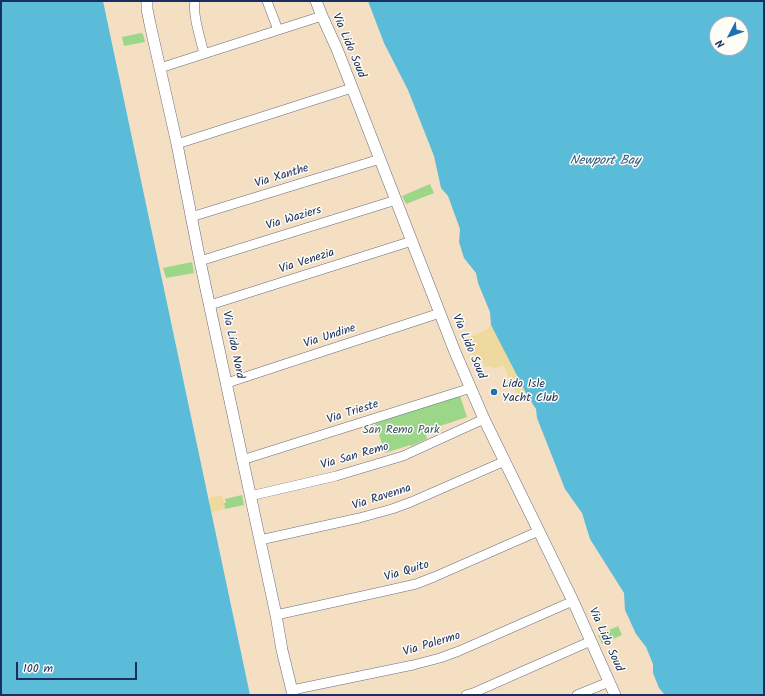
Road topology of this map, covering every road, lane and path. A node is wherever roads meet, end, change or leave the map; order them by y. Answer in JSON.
{"nodes":[{"id":1,"x":147,"y":1,"type":"edge"},
{"id":2,"x":195,"y":1,"type":"edge"},
{"id":3,"x":267,"y":1,"type":"edge"},
{"id":4,"x":316,"y":1,"type":"edge"},
{"id":5,"x":322,"y":16,"type":"junction"},
{"id":6,"x":278,"y":30,"type":"junction"},
{"id":7,"x":204,"y":54,"type":"junction"},
{"id":8,"x":160,"y":68,"type":"junction"},
{"id":9,"x":352,"y":88,"type":"junction"},
{"id":10,"x":177,"y":144,"type":"junction"},
{"id":11,"x":380,"y":159,"type":"junction"},
{"id":12,"x":396,"y":200,"type":"junction"},
{"id":13,"x":191,"y":218,"type":"junction"},
{"id":14,"x":412,"y":241,"type":"junction"},
{"id":15,"x":200,"y":261,"type":"junction"},
{"id":16,"x":210,"y":305,"type":"junction"},
{"id":17,"x":440,"y":313,"type":"junction"},
{"id":18,"x":227,"y":383,"type":"junction"},
{"id":19,"x":471,"y":388,"type":"junction"},
{"id":20,"x":484,"y":419,"type":"junction"},
{"id":21,"x":242,"y":460,"type":"junction"},
{"id":22,"x":505,"y":461,"type":"junction"},
{"id":23,"x":250,"y":496,"type":"junction"},
{"id":24,"x":539,"y":531,"type":"junction"},
{"id":25,"x":260,"y":540,"type":"junction"},
{"id":26,"x":573,"y":601,"type":"junction"},
{"id":27,"x":276,"y":615,"type":"junction"},
{"id":28,"x":591,"y":641,"type":"junction"},
{"id":29,"x":609,"y":682,"type":"junction"},
{"id":30,"x":292,"y":693,"type":"edge"},
{"id":31,"x":466,"y":695,"type":"edge"},
{"id":32,"x":578,"y":695,"type":"edge"},
{"id":33,"x":615,"y":695,"type":"edge"}],
"edges":[{"from":1,"to":8,"type":"street","name":"Via Lido Nord"},
{"from":2,"to":7,"type":"street"},
{"from":3,"to":6,"type":"street"},
{"from":4,"to":5,"type":"street","name":"Via Lido Soud"},
{"from":5,"to":6,"type":"street"},
{"from":5,"to":9,"type":"street","name":"Via Lido Soud"},
{"from":6,"to":7,"type":"street"},
{"from":7,"to":8,"type":"street"},
{"from":8,"to":10,"type":"street","name":"Via Lido Nord"},
{"from":9,"to":10,"type":"street"},
{"from":9,"to":11,"type":"street","name":"Via Lido Soud"},
{"from":10,"to":13,"type":"street","name":"Via Lido Nord"},
{"from":11,"to":12,"type":"street","name":"Via Lido Soud"},
{"from":11,"to":13,"type":"street","name":"Via Xanthe"},
{"from":12,"to":14,"type":"street","name":"Via Lido Soud"},
{"from":12,"to":15,"type":"street","name":"Via Waziers"},
{"from":13,"to":15,"type":"street","name":"Via Lido Nord"},
{"from":14,"to":16,"type":"street","name":"Via Venezia"},
{"from":14,"to":17,"type":"street","name":"Via Lido Soud"},
{"from":15,"to":16,"type":"street","name":"Via Lido Nord"},
{"from":16,"to":18,"type":"street","name":"Via Lido Nord"},
{"from":17,"to":18,"type":"street","name":"Via Undine"},
{"from":17,"to":19,"type":"street","name":"Via Lido Soud"},
{"from":18,"to":21,"type":"street","name":"Via Lido Nord"},
{"from":19,"to":20,"type":"street","name":"Via Lido Soud"},
{"from":19,"to":21,"type":"street","name":"Via Trieste"},
{"from":20,"to":22,"type":"street","name":"Via Lido Soud"},
{"from":20,"to":23,"type":"street","name":"Via San Remo"},
{"from":21,"to":23,"type":"street","name":"Via Lido Nord"},
{"from":22,"to":24,"type":"street","name":"Via Lido Soud"},
{"from":22,"to":25,"type":"street","name":"Via Ravenna"},
{"from":23,"to":25,"type":"street","name":"Via Lido Nord"},
{"from":24,"to":26,"type":"street","name":"Via Lido Soud"},
{"from":24,"to":27,"type":"street","name":"Via Quito"},
{"from":25,"to":27,"type":"street","name":"Via Lido Nord"},
{"from":26,"to":28,"type":"street","name":"Via Lido Soud"},
{"from":26,"to":30,"type":"street","name":"Via Palermo"},
{"from":27,"to":30,"type":"street","name":"Via Lido Nord"},
{"from":28,"to":29,"type":"street","name":"Via Lido Soud"},
{"from":28,"to":31,"type":"street"},
{"from":29,"to":32,"type":"street"},
{"from":29,"to":33,"type":"street","name":"Via Lido Soud"}]}
